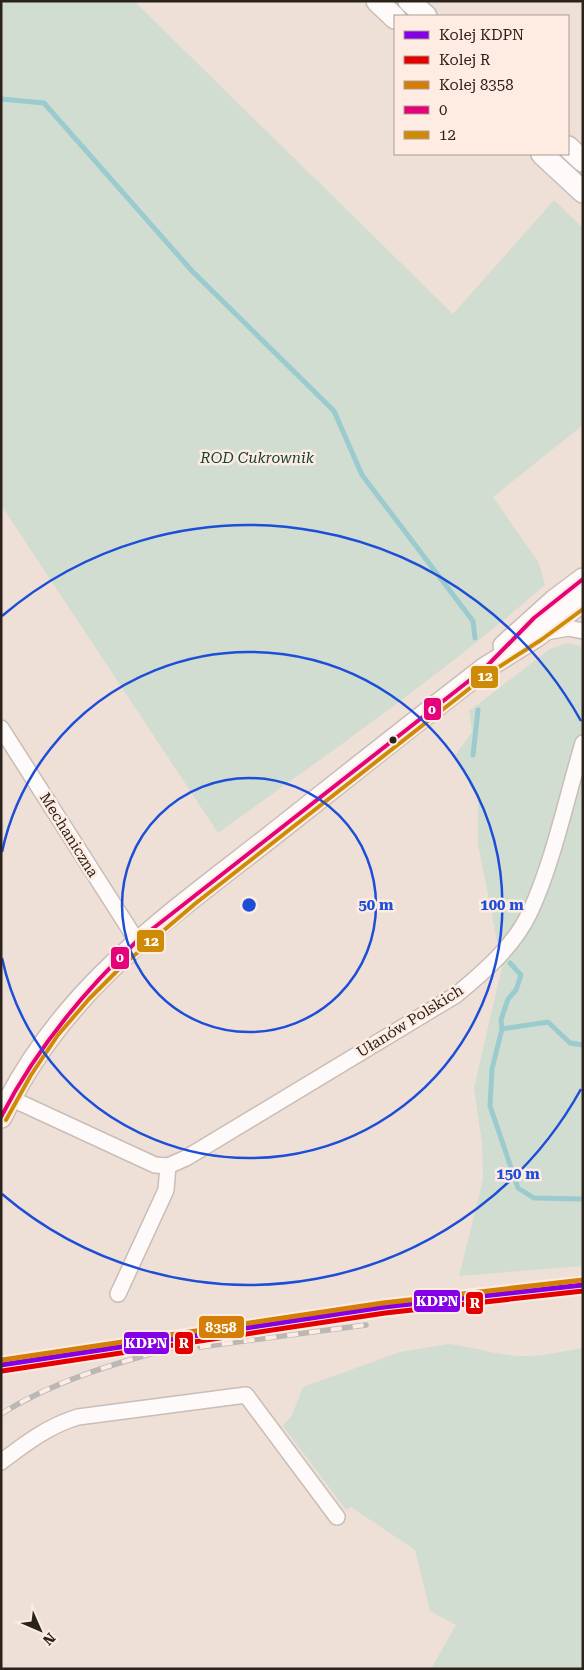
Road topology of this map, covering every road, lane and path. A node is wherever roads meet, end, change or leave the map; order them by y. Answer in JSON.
{"nodes":[{"id":1,"x":377,"y":1,"type":"edge"},
{"id":2,"x":409,"y":1,"type":"edge"},
{"id":3,"x":425,"y":15,"type":"edge"},
{"id":4,"x":394,"y":17,"type":"edge"},
{"id":5,"x":569,"y":149,"type":"edge"},
{"id":6,"x":543,"y":155,"type":"edge"},
{"id":7,"x":583,"y":161,"type":"edge"},
{"id":8,"x":583,"y":192,"type":"edge"},
{"id":9,"x":583,"y":578,"type":"edge"},
{"id":10,"x":583,"y":601,"type":"edge"},
{"id":11,"x":583,"y":631,"type":"edge"},
{"id":12,"x":538,"y":636,"type":"junction"},
{"id":13,"x":484,"y":669,"type":"junction"},
{"id":14,"x":4,"y":738,"type":"edge"},
{"id":15,"x":583,"y":744,"type":"edge"},
{"id":16,"x":137,"y":941,"type":"junction"},
{"id":17,"x":6,"y":1108,"type":"edge"},
{"id":18,"x":168,"y":1166,"type":"junction"},
{"id":19,"x":118,"y":1294,"type":"dead end"},
{"id":20,"x":1,"y":1462,"type":"edge"},
{"id":21,"x":338,"y":1517,"type":"dead end"}],
"edges":[{"from":1,"to":4,"type":"main road"},
{"from":2,"to":3,"type":"main road"},
{"from":5,"to":7,"type":"main road"},
{"from":6,"to":8,"type":"main road"},
{"from":9,"to":13,"type":"main road"},
{"from":10,"to":12,"type":"main road"},
{"from":11,"to":12,"type":"street"},
{"from":12,"to":13,"type":"main road"},
{"from":13,"to":16,"type":"main road"},
{"from":14,"to":16,"type":"street","name":"Mechaniczna"},
{"from":15,"to":18,"type":"street","name":"Ułanów Polskich"},
{"from":16,"to":17,"type":"main road"},
{"from":17,"to":18,"type":"street"},
{"from":18,"to":19,"type":"street"},
{"from":20,"to":21,"type":"street"}]}
